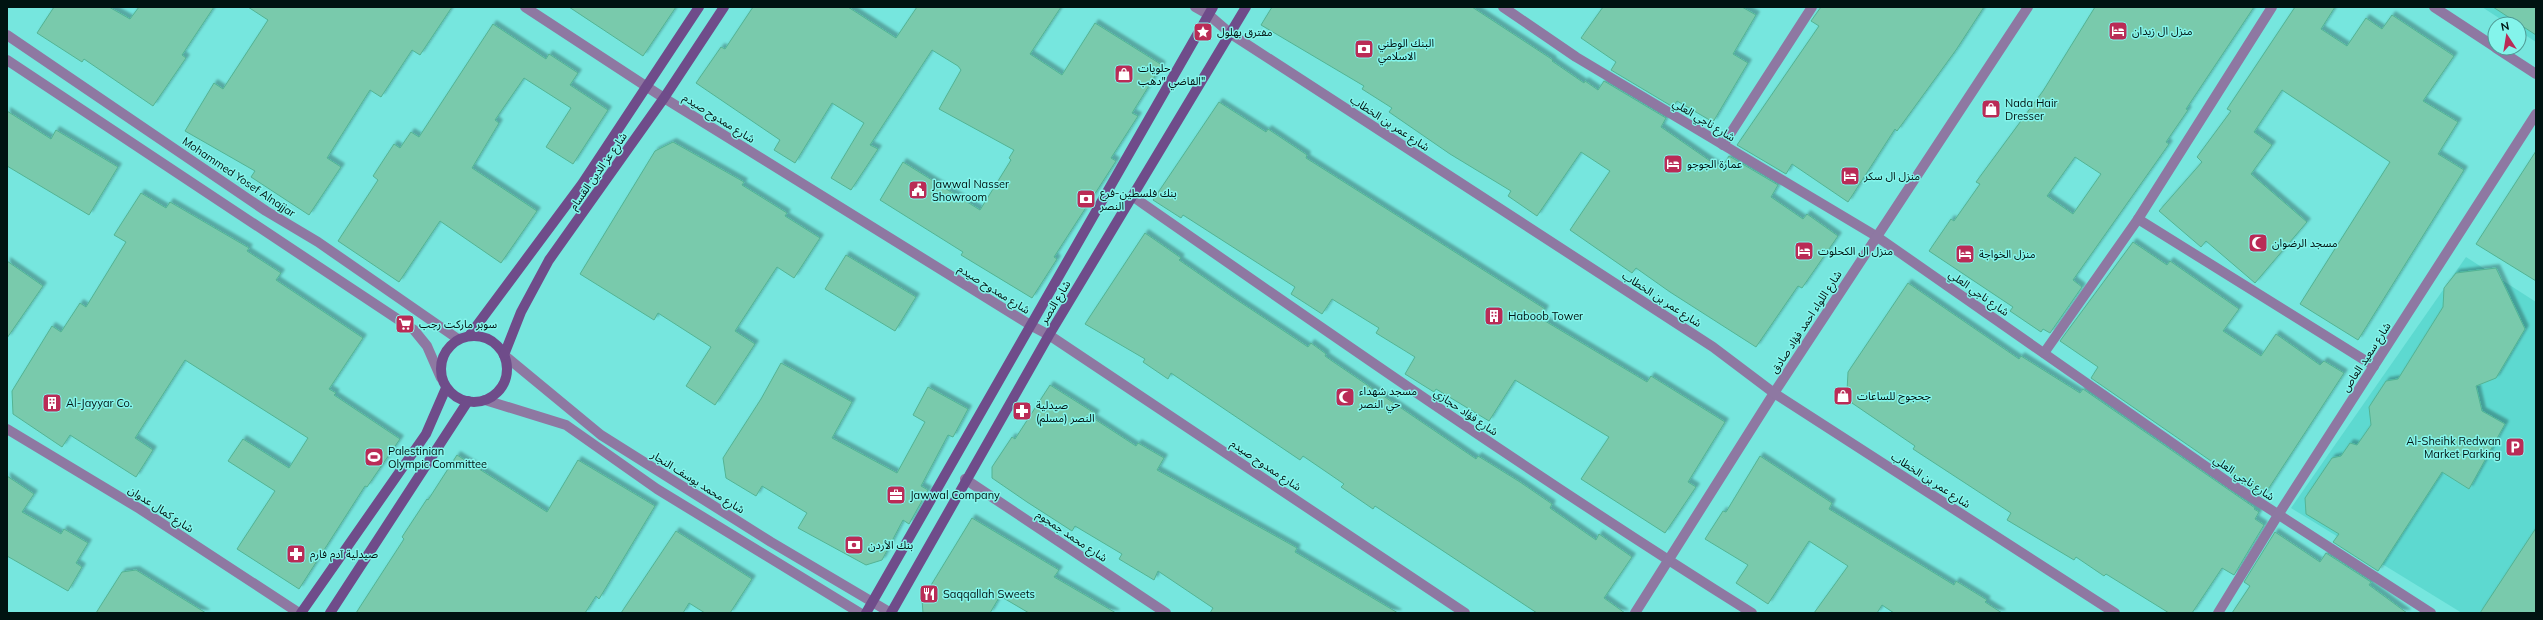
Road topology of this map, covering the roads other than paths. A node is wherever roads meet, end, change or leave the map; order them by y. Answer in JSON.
{"nodes":[{"id":1,"x":525,"y":7,"type":"edge"},
{"id":2,"x":699,"y":7,"type":"edge"},
{"id":3,"x":724,"y":7,"type":"edge"},
{"id":4,"x":1195,"y":7,"type":"edge"},
{"id":5,"x":1246,"y":7,"type":"edge"},
{"id":6,"x":1503,"y":7,"type":"edge"},
{"id":7,"x":1812,"y":7,"type":"edge"},
{"id":8,"x":2028,"y":7,"type":"edge"},
{"id":9,"x":2272,"y":7,"type":"edge"},
{"id":10,"x":2434,"y":7,"type":"edge"},
{"id":11,"x":1211,"y":11,"type":"edge"},
{"id":12,"x":1231,"y":34,"type":"junction"},
{"id":13,"x":7,"y":35,"type":"edge"},
{"id":14,"x":2487,"y":42,"type":"edge"},
{"id":15,"x":2508,"y":56,"type":"edge"},
{"id":16,"x":7,"y":60,"type":"edge"},
{"id":17,"x":2536,"y":74,"type":"edge"},
{"id":18,"x":645,"y":86,"type":"junction"},
{"id":19,"x":664,"y":98,"type":"junction"},
{"id":20,"x":2536,"y":114,"type":"edge"},
{"id":21,"x":1723,"y":145,"type":"junction"},
{"id":22,"x":1132,"y":196,"type":"junction"},
{"id":23,"x":2138,"y":219,"type":"junction"},
{"id":24,"x":1876,"y":236,"type":"junction"},
{"id":25,"x":1032,"y":326,"type":"junction"},
{"id":26,"x":1049,"y":335,"type":"junction"},
{"id":27,"x":469,"y":336,"type":"junction"},
{"id":28,"x":458,"y":339,"type":"junction"},
{"id":29,"x":2044,"y":353,"type":"junction"},
{"id":30,"x":504,"y":355,"type":"junction"},
{"id":31,"x":2374,"y":366,"type":"junction"},
{"id":32,"x":441,"y":378,"type":"junction"},
{"id":33,"x":446,"y":388,"type":"junction"},
{"id":34,"x":1774,"y":393,"type":"junction"},
{"id":35,"x":485,"y":400,"type":"junction"},
{"id":36,"x":468,"y":401,"type":"junction"},
{"id":37,"x":7,"y":429,"type":"edge"},
{"id":38,"x":965,"y":480,"type":"junction"},
{"id":39,"x":2278,"y":515,"type":"junction"},
{"id":40,"x":1669,"y":561,"type":"junction"},
{"id":41,"x":872,"y":602,"type":"junction"},
{"id":42,"x":300,"y":613,"type":"edge"},
{"id":43,"x":330,"y":613,"type":"edge"},
{"id":44,"x":860,"y":613,"type":"edge"},
{"id":45,"x":866,"y":613,"type":"edge"},
{"id":46,"x":891,"y":613,"type":"edge"},
{"id":47,"x":1166,"y":613,"type":"edge"},
{"id":48,"x":1465,"y":613,"type":"edge"},
{"id":49,"x":1635,"y":613,"type":"edge"},
{"id":50,"x":1752,"y":613,"type":"edge"},
{"id":51,"x":2115,"y":613,"type":"edge"},
{"id":52,"x":2218,"y":613,"type":"edge"},
{"id":53,"x":2431,"y":613,"type":"edge"}],
"edges":[{"from":1,"to":18,"type":"street","name":"شارع ممدوح صيدم"},
{"from":2,"to":18,"type":"main road","name":"شارع عز الدين القسام"},
{"from":3,"to":19,"type":"main road","name":"شارع عز الدين القسام"},
{"from":4,"to":11,"type":"street","name":"شارع عمر بن الخطاب"},
{"from":5,"to":12,"type":"main road","name":"شارع النصر"},
{"from":6,"to":21,"type":"street","name":"شارع ناجي العلي"},
{"from":7,"to":21,"type":"street"},
{"from":8,"to":24,"type":"street","name":"شارع اللواء احمد فؤاد صادق"},
{"from":9,"to":23,"type":"street"},
{"from":10,"to":14,"type":"street"},
{"from":11,"to":12,"type":"street","name":"شارع عمر بن الخطاب"},
{"from":11,"to":25,"type":"main road","name":"شارع النصر"},
{"from":12,"to":22,"type":"main road","name":"شارع النصر"},
{"from":12,"to":34,"type":"street","name":"شارع عمر بن الخطاب"},
{"from":13,"to":28,"type":"street","name":"Mohammed Yosef Alnajjar"},
{"from":15,"to":17,"type":"street"},
{"from":16,"to":32,"type":"street"},
{"from":18,"to":19,"type":"street","name":"شارع ممدوح صيدم"},
{"from":18,"to":27,"type":"main road","name":"شارع عز الدين القسام"},
{"from":19,"to":25,"type":"street","name":"شارع ممدوح صيدم"},
{"from":19,"to":30,"type":"main road","name":"شارع عز الدين القسام"},
{"from":20,"to":31,"type":"street","name":"شارع سعيد العاص"},
{"from":21,"to":24,"type":"street","name":"شارع ناجي العلي"},
{"from":22,"to":26,"type":"main road","name":"شارع النصر"},
{"from":22,"to":40,"type":"street","name":"شارع فؤاد حجازي"},
{"from":23,"to":29,"type":"street"},
{"from":23,"to":31,"type":"street"},
{"from":24,"to":29,"type":"street","name":"شارع ناجي العلي"},
{"from":24,"to":34,"type":"street","name":"شارع اللواء احمد فؤاد صادق"},
{"from":25,"to":26,"type":"street","name":"شارع ممدوح صيدم"},
{"from":25,"to":41,"type":"main road","name":"شارع النصر"},
{"from":26,"to":38,"type":"main road","name":"شارع النصر"},
{"from":26,"to":48,"type":"street","name":"شارع ممدوح صيدم"},
{"from":27,"to":28,"type":"main road"},
{"from":27,"to":30,"type":"main road"},
{"from":28,"to":32,"type":"main road"},
{"from":29,"to":39,"type":"street","name":"شارع ناجي العلي"},
{"from":30,"to":35,"type":"main road","name":"شارع عز الدين القسام"},
{"from":30,"to":41,"type":"street","name":"شارع محمد يوسف النجار"},
{"from":31,"to":39,"type":"street","name":"شارع سعيد العاص"},
{"from":32,"to":33,"type":"main road"},
{"from":33,"to":36,"type":"main road"},
{"from":33,"to":42,"type":"main road"},
{"from":34,"to":40,"type":"street","name":"شارع اللواء احمد فؤاد صادق"},
{"from":34,"to":51,"type":"street","name":"شارع عمر بن الخطاب"},
{"from":35,"to":36,"type":"main road"},
{"from":35,"to":44,"type":"street"},
{"from":36,"to":43,"type":"main road"},
{"from":37,"to":42,"type":"street","name":"شارع كمال عدوان"},
{"from":38,"to":46,"type":"main road","name":"شارع النصر"},
{"from":38,"to":47,"type":"street","name":"شارع محمد جمجوم"},
{"from":39,"to":52,"type":"street","name":"شارع سعيد العاص"},
{"from":39,"to":53,"type":"street","name":"شارع ناجي العلي"},
{"from":40,"to":49,"type":"street","name":"شارع اللواء احمد فؤاد صادق"},
{"from":40,"to":50,"type":"street","name":"شارع فؤاد حجازي"},
{"from":41,"to":45,"type":"main road","name":"شارع النصر"},
{"from":41,"to":46,"type":"street","name":"شارع محمد يوسف النجار"}]}
